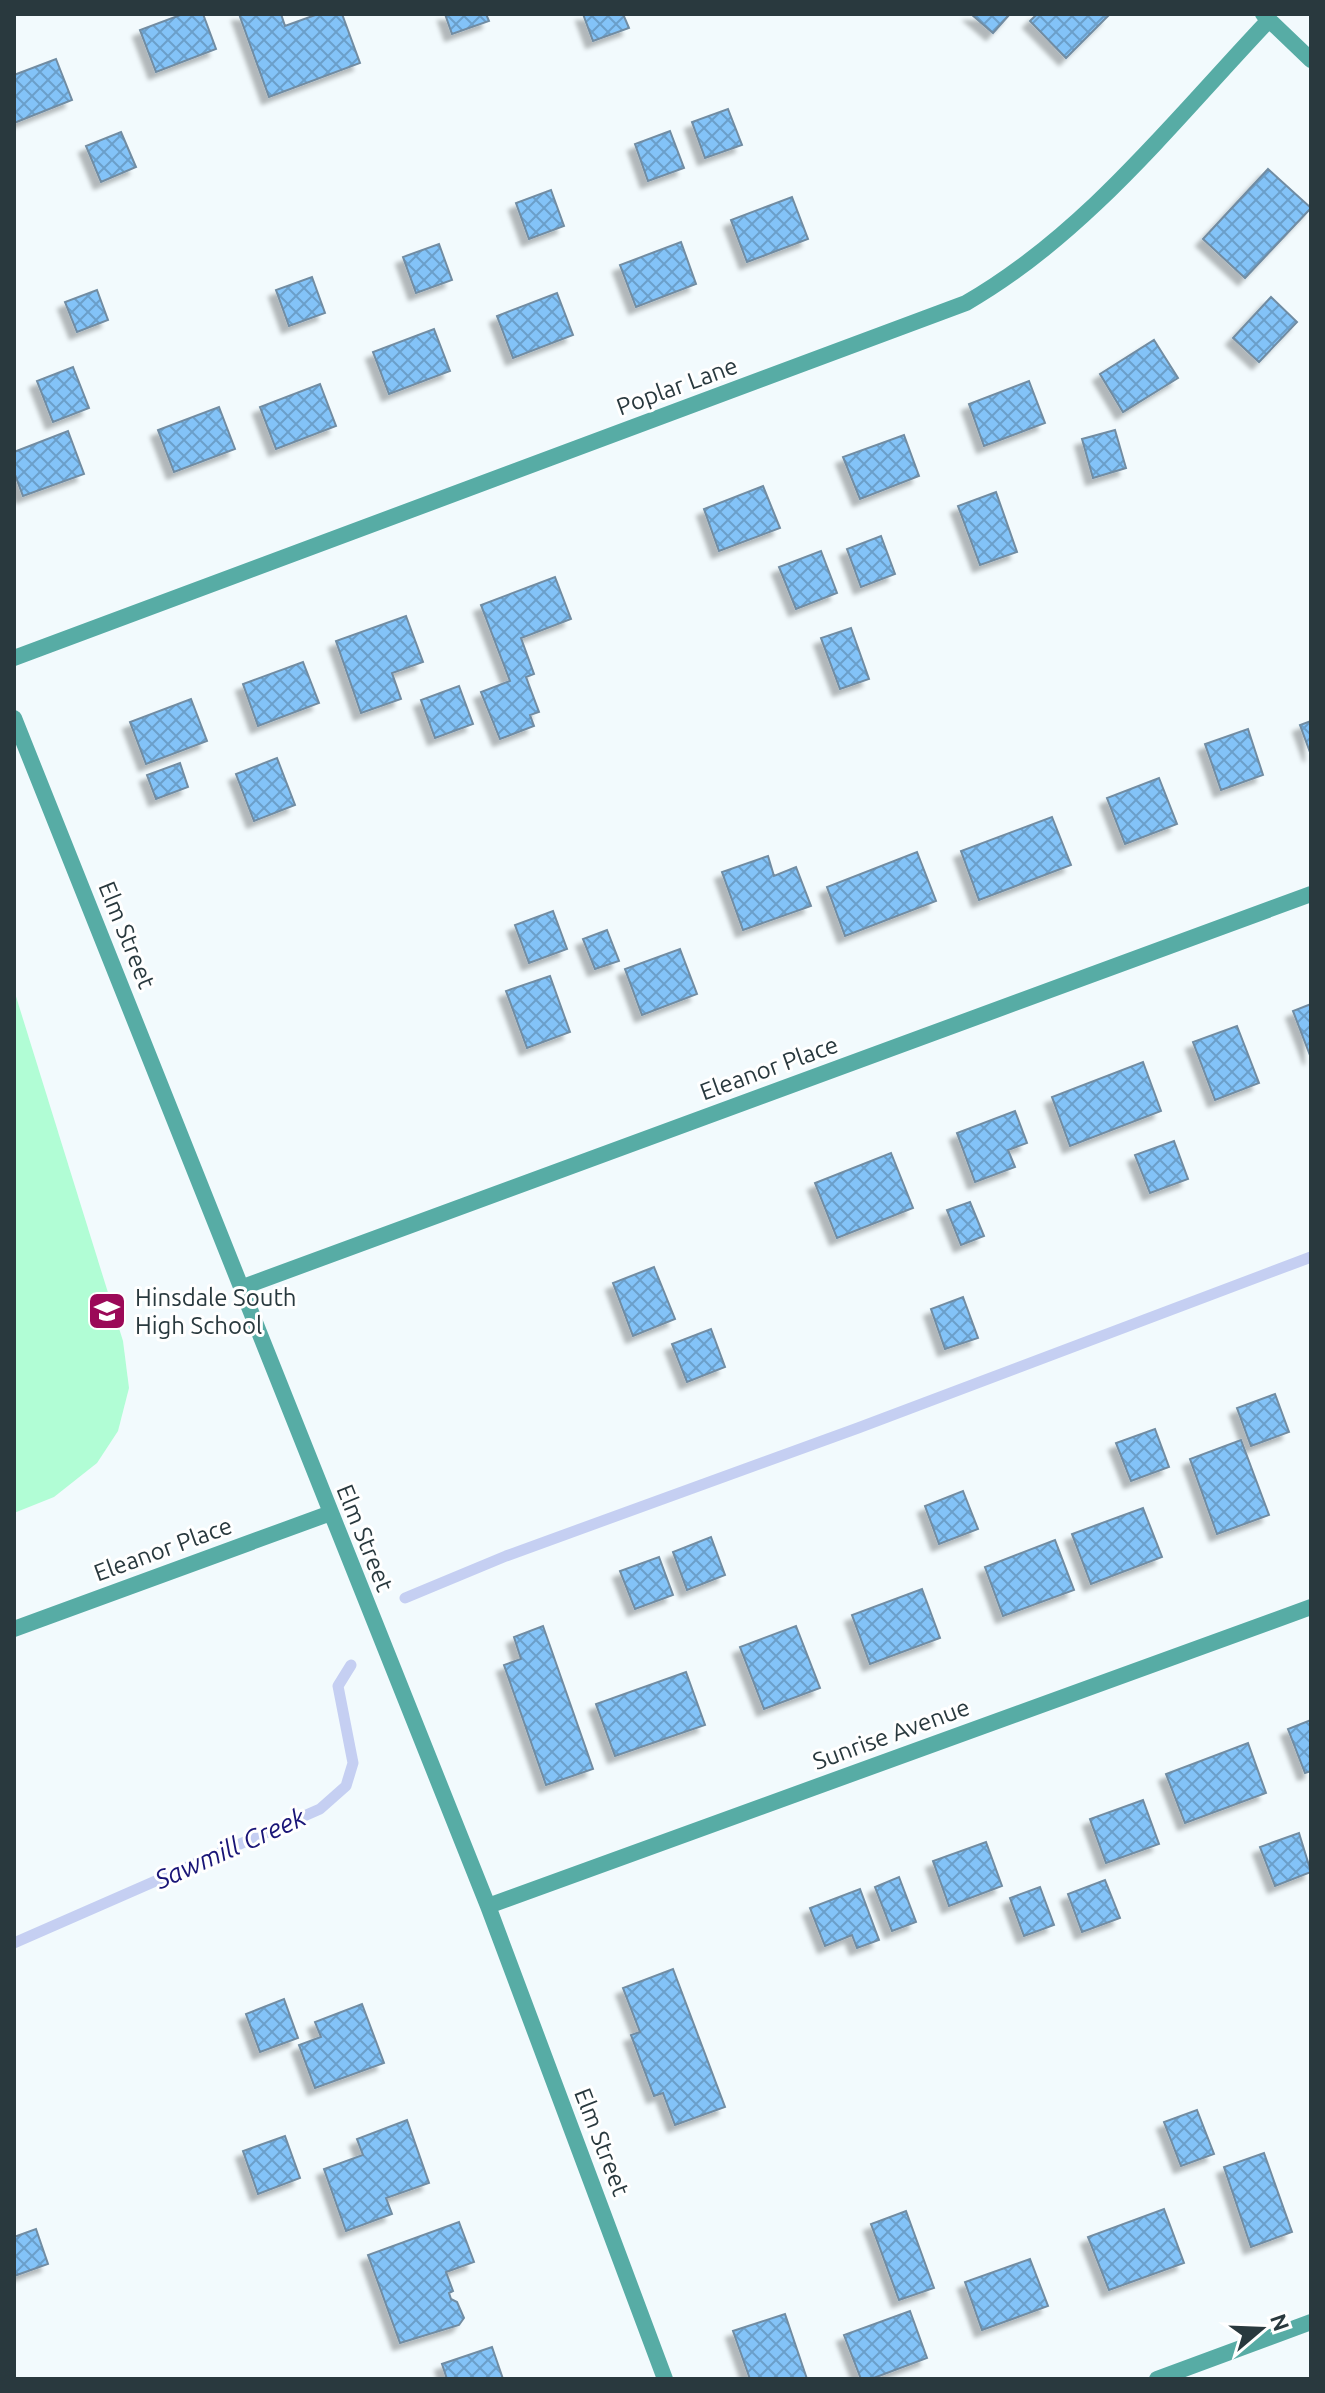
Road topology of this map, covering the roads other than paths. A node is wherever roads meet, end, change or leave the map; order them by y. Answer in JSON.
{"nodes":[{"id":1,"x":1266,"y":17,"type":"edge"},
{"id":2,"x":1311,"y":60,"type":"edge"},
{"id":3,"x":14,"y":658,"type":"edge"},
{"id":4,"x":14,"y":718,"type":"edge"},
{"id":5,"x":1311,"y":894,"type":"edge"},
{"id":6,"x":243,"y":1287,"type":"junction"},
{"id":7,"x":328,"y":1514,"type":"junction"},
{"id":8,"x":1311,"y":1607,"type":"edge"},
{"id":9,"x":14,"y":1629,"type":"edge"},
{"id":10,"x":488,"y":1906,"type":"junction"},
{"id":11,"x":1311,"y":2322,"type":"edge"},
{"id":12,"x":665,"y":2379,"type":"edge"},
{"id":13,"x":1157,"y":2379,"type":"edge"}],
"edges":[{"from":1,"to":2,"type":"street"},
{"from":1,"to":3,"type":"street","name":"Poplar Lane"},
{"from":4,"to":6,"type":"street","name":"Elm Street"},
{"from":5,"to":6,"type":"street","name":"Eleanor Place"},
{"from":6,"to":7,"type":"street","name":"Elm Street"},
{"from":7,"to":9,"type":"street","name":"Eleanor Place"},
{"from":7,"to":10,"type":"street","name":"Elm Street"},
{"from":8,"to":10,"type":"street","name":"Sunrise Avenue"},
{"from":10,"to":12,"type":"street","name":"Elm Street"},
{"from":11,"to":13,"type":"street"}]}
